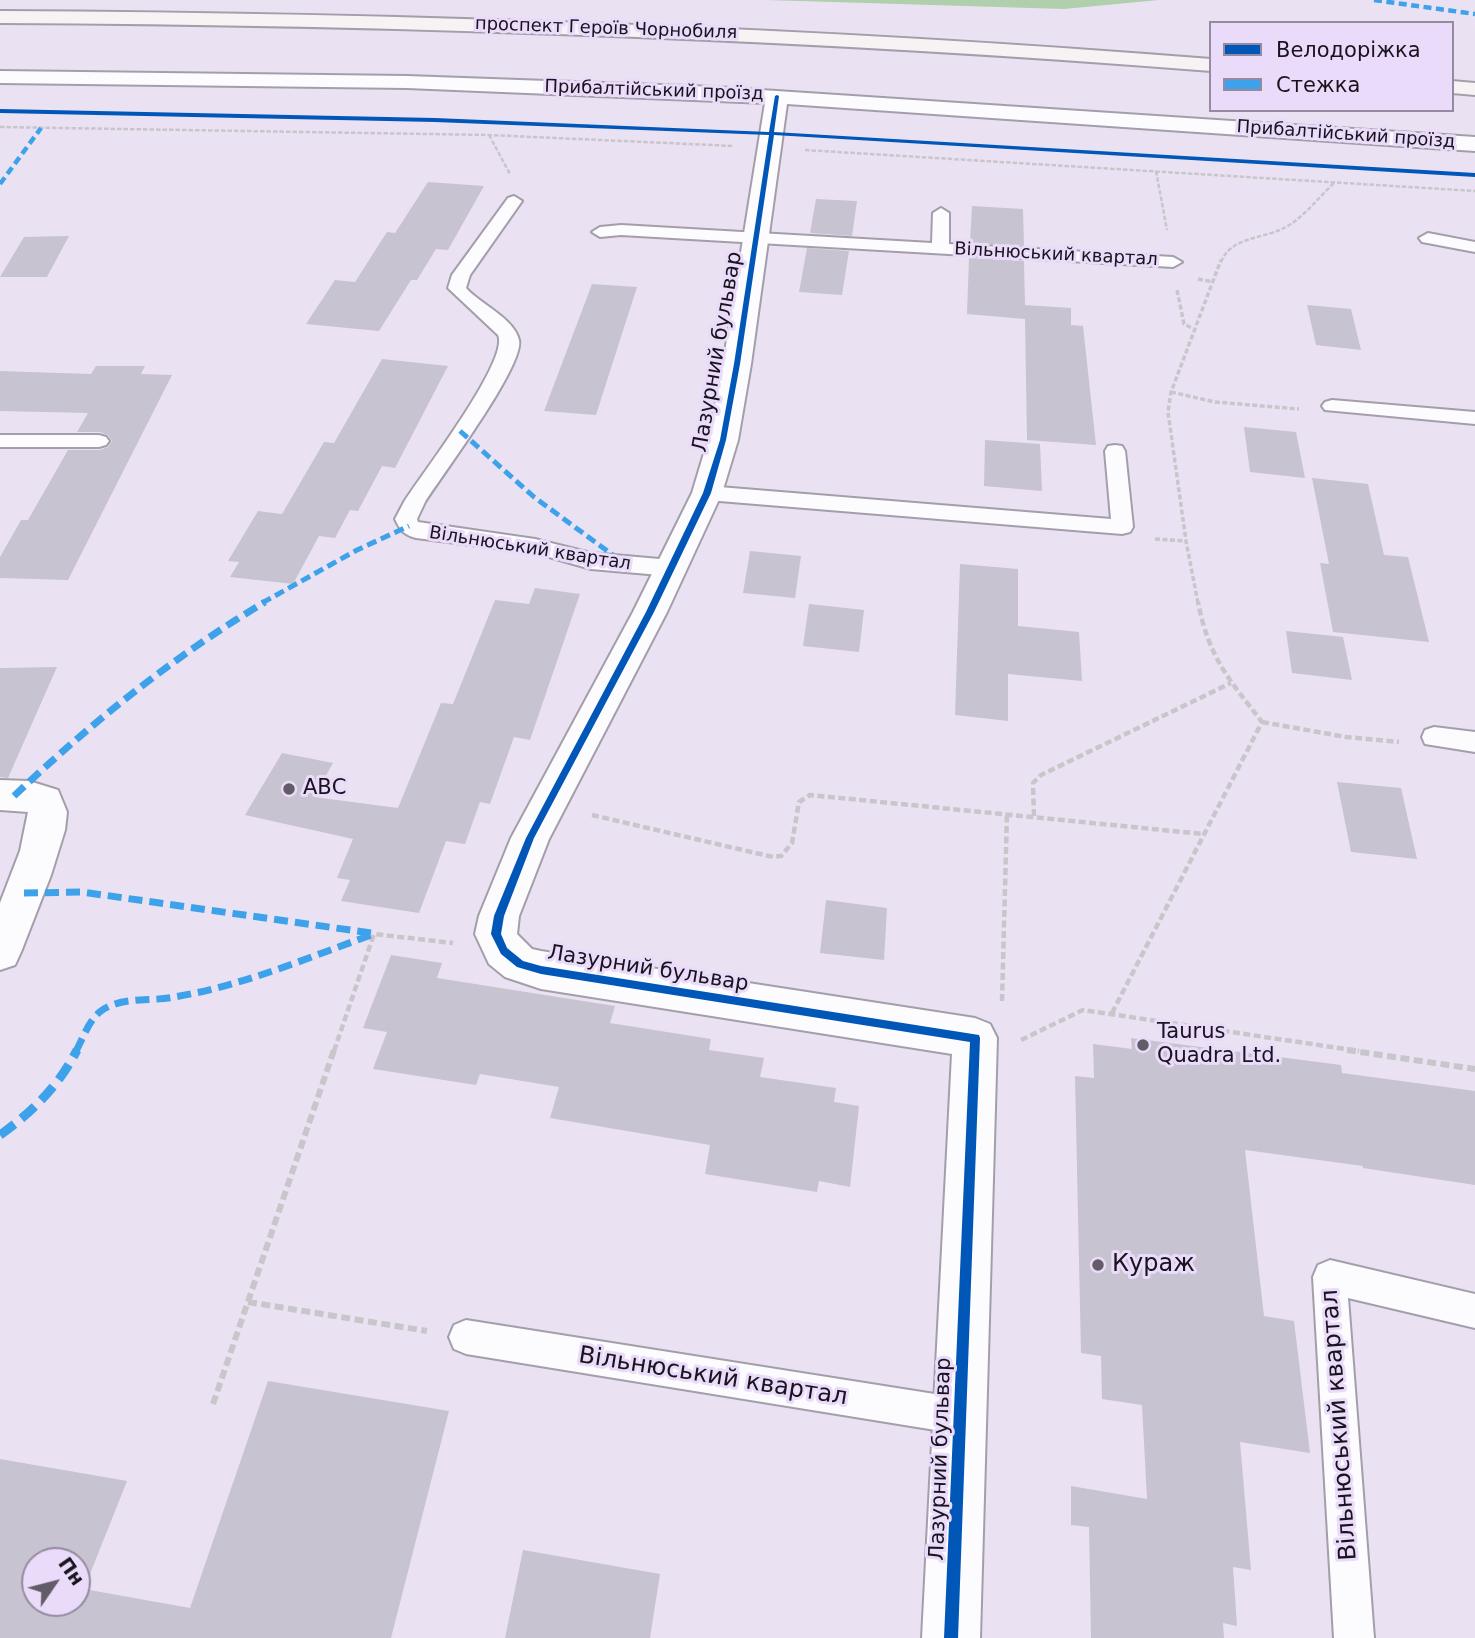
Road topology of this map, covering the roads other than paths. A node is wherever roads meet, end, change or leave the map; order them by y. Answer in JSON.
{"nodes":[{"id":1,"x":81,"y":0,"type":"edge"},
{"id":2,"x":0,"y":16,"type":"edge"},
{"id":3,"x":53,"y":17,"type":"junction"},
{"id":4,"x":1209,"y":65,"type":"edge"},
{"id":5,"x":0,"y":77,"type":"edge"},
{"id":6,"x":1454,"y":87,"type":"edge"},
{"id":7,"x":1475,"y":89,"type":"edge"},
{"id":8,"x":777,"y":96,"type":"junction"},
{"id":9,"x":1475,"y":144,"type":"edge"},
{"id":10,"x":514,"y":201,"type":"road end"},
{"id":11,"x":941,"y":213,"type":"dead end"},
{"id":12,"x":600,"y":232,"type":"dead end"},
{"id":13,"x":756,"y":238,"type":"junction"},
{"id":14,"x":1427,"y":238,"type":"dead end"},
{"id":15,"x":1475,"y":247,"type":"edge"},
{"id":16,"x":940,"y":248,"type":"junction"},
{"id":17,"x":1172,"y":262,"type":"road end"},
{"id":18,"x":1332,"y":406,"type":"road end"},
{"id":19,"x":1475,"y":418,"type":"edge"},
{"id":20,"x":99,"y":441,"type":"dead end"},
{"id":21,"x":1,"y":443,"type":"edge"},
{"id":22,"x":1115,"y":451,"type":"dead end"},
{"id":23,"x":707,"y":493,"type":"junction"},
{"id":24,"x":671,"y":568,"type":"junction"},
{"id":25,"x":1434,"y":737,"type":"road end"},
{"id":26,"x":1475,"y":742,"type":"edge"},
{"id":27,"x":0,"y":795,"type":"edge"},
{"id":28,"x":0,"y":952,"type":"edge"},
{"id":29,"x":1475,"y":1311,"type":"edge"},
{"id":30,"x":466,"y":1337,"type":"road end"},
{"id":31,"x":960,"y":1416,"type":"junction"},
{"id":32,"x":951,"y":1638,"type":"edge"},
{"id":33,"x":1354,"y":1638,"type":"edge"}],
"edges":[{"from":1,"to":3,"type":"street"},
{"from":2,"to":3,"type":"street","name":"проспект Героїв Чорнобиля"},
{"from":3,"to":4,"type":"street","name":"проспект Героїв Чорнобиля"},
{"from":5,"to":8,"type":"street","name":"Прибалтійський проїзд"},
{"from":6,"to":7,"type":"street"},
{"from":8,"to":9,"type":"street","name":"Прибалтійський проїзд"},
{"from":8,"to":13,"type":"street","name":"Лазурний бульвар"},
{"from":10,"to":24,"type":"lane","name":"Вільнюський квартал"},
{"from":11,"to":16,"type":"lane","name":"Вільнюський квартал"},
{"from":12,"to":13,"type":"lane","name":"Вільнюський квартал"},
{"from":13,"to":16,"type":"lane","name":"Вільнюський квартал"},
{"from":13,"to":23,"type":"street","name":"Лазурний бульвар"},
{"from":14,"to":15,"type":"lane"},
{"from":16,"to":17,"type":"lane","name":"Вільнюський квартал"},
{"from":18,"to":19,"type":"lane"},
{"from":20,"to":21,"type":"lane"},
{"from":22,"to":23,"type":"lane"},
{"from":23,"to":24,"type":"street","name":"Лазурний бульвар"},
{"from":24,"to":31,"type":"street","name":"Лазурний бульвар"},
{"from":25,"to":26,"type":"lane"},
{"from":27,"to":28,"type":"street"},
{"from":29,"to":33,"type":"lane","name":"Вільнюський квартал"},
{"from":30,"to":31,"type":"lane","name":"Вільнюський квартал"},
{"from":31,"to":32,"type":"street","name":"Лазурний бульвар"}]}
